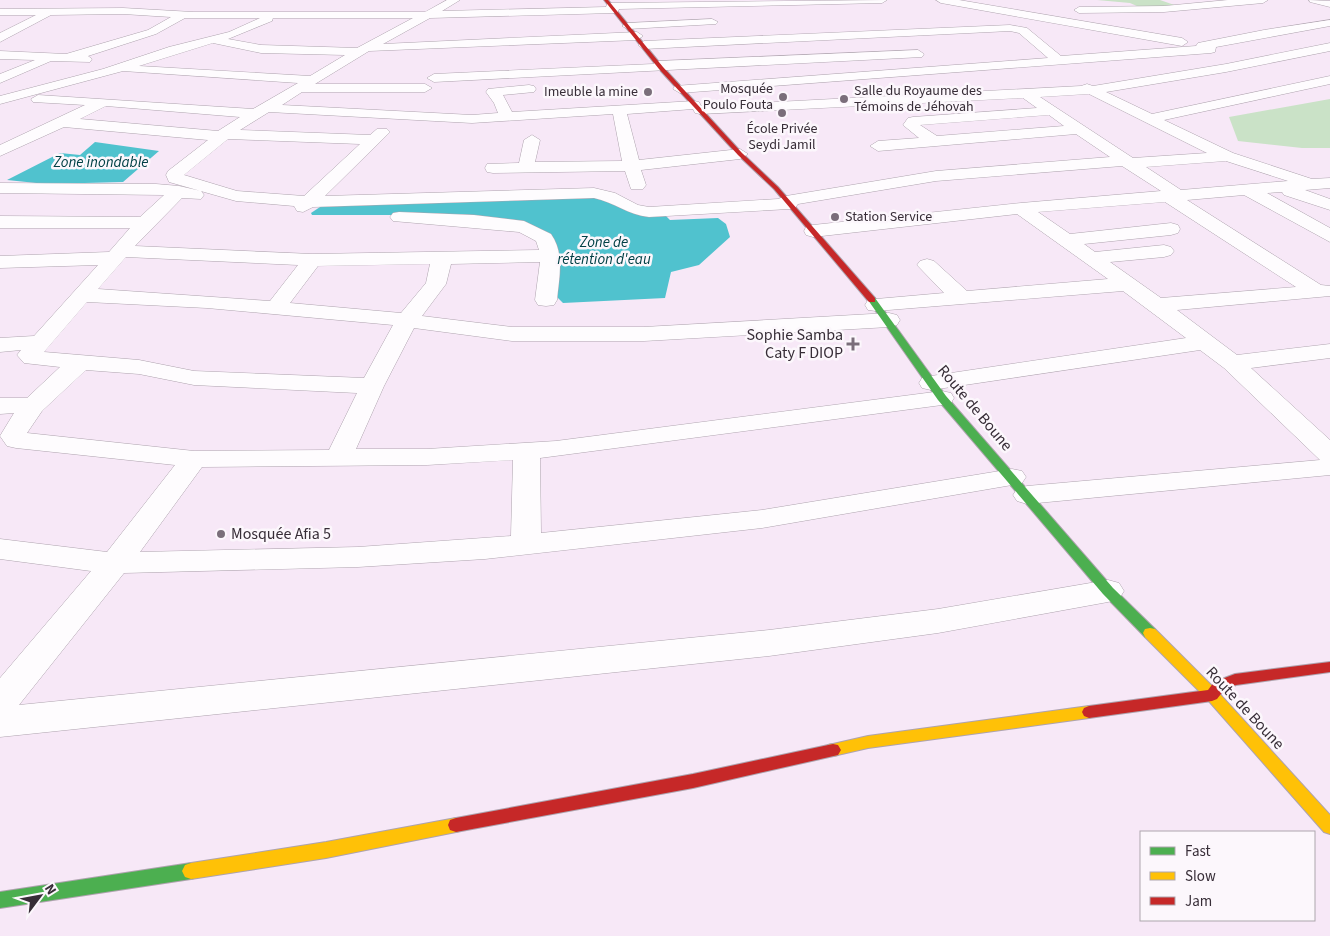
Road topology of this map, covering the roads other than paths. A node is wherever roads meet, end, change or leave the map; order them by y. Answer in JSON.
{"nodes":[{"id":1,"x":100,"y":0,"type":"edge"},
{"id":2,"x":153,"y":0,"type":"edge"},
{"id":3,"x":454,"y":0,"type":"edge"},
{"id":4,"x":526,"y":0,"type":"edge"},
{"id":5,"x":882,"y":0,"type":"edge"},
{"id":6,"x":941,"y":0,"type":"edge"},
{"id":7,"x":1314,"y":0,"type":"edge"},
{"id":8,"x":780,"y":2,"type":"junction"},
{"id":9,"x":202,"y":4,"type":"dead end"},
{"id":10,"x":1266,"y":4,"type":"edge"},
{"id":11,"x":1330,"y":4,"type":"edge"},
{"id":12,"x":611,"y":5,"type":"edge"},
{"id":13,"x":1013,"y":6,"type":"edge"},
{"id":14,"x":1243,"y":7,"type":"edge"},
{"id":15,"x":993,"y":8,"type":"junction"},
{"id":16,"x":1183,"y":8,"type":"junction"},
{"id":17,"x":1143,"y":10,"type":"junction"},
{"id":18,"x":128,"y":11,"type":"junction"},
{"id":19,"x":0,"y":12,"type":"edge"},
{"id":20,"x":49,"y":12,"type":"junction"},
{"id":21,"x":80,"y":12,"type":"junction"},
{"id":22,"x":537,"y":12,"type":"junction"},
{"id":23,"x":790,"y":13,"type":"dead end"},
{"id":24,"x":953,"y":13,"type":"dead end"},
{"id":25,"x":276,"y":14,"type":"junction"},
{"id":26,"x":336,"y":14,"type":"junction"},
{"id":27,"x":182,"y":15,"type":"junction"},
{"id":28,"x":1212,"y":18,"type":"dead end"},
{"id":29,"x":727,"y":21,"type":"dead end"},
{"id":30,"x":426,"y":22,"type":"junction"},
{"id":31,"x":1166,"y":22,"type":"dead end"},
{"id":32,"x":1330,"y":23,"type":"edge"},
{"id":33,"x":1084,"y":25,"type":"junction"},
{"id":34,"x":1238,"y":25,"type":"dead end"},
{"id":35,"x":321,"y":26,"type":"dead end"},
{"id":36,"x":628,"y":26,"type":"junction"},
{"id":37,"x":804,"y":27,"type":"dead end"},
{"id":38,"x":1059,"y":30,"type":"dead end"},
{"id":39,"x":152,"y":32,"type":"junction"},
{"id":40,"x":914,"y":33,"type":"junction"},
{"id":41,"x":1264,"y":33,"type":"junction"},
{"id":42,"x":0,"y":38,"type":"edge"},
{"id":43,"x":307,"y":38,"type":"dead end"},
{"id":44,"x":814,"y":38,"type":"junction"},
{"id":45,"x":128,"y":40,"type":"junction"},
{"id":46,"x":215,"y":40,"type":"junction"},
{"id":47,"x":640,"y":41,"type":"junction"},
{"id":48,"x":547,"y":42,"type":"junction"},
{"id":49,"x":71,"y":43,"type":"dead end"},
{"id":50,"x":36,"y":44,"type":"dead end"},
{"id":51,"x":448,"y":45,"type":"junction"},
{"id":52,"x":0,"y":46,"type":"edge"},
{"id":53,"x":1207,"y":47,"type":"junction"},
{"id":54,"x":1330,"y":47,"type":"edge"},
{"id":55,"x":261,"y":48,"type":"junction"},
{"id":56,"x":293,"y":50,"type":"junction"},
{"id":57,"x":363,"y":50,"type":"junction"},
{"id":58,"x":1308,"y":50,"type":"junction"},
{"id":59,"x":517,"y":54,"type":"dead end"},
{"id":60,"x":0,"y":55,"type":"edge"},
{"id":61,"x":836,"y":56,"type":"junction"},
{"id":62,"x":52,"y":58,"type":"junction"},
{"id":63,"x":67,"y":58,"type":"junction"},
{"id":64,"x":1330,"y":58,"type":"edge"},
{"id":65,"x":1261,"y":60,"type":"junction"},
{"id":66,"x":136,"y":62,"type":"junction"},
{"id":67,"x":440,"y":64,"type":"dead end"},
{"id":68,"x":660,"y":67,"type":"junction"},
{"id":69,"x":119,"y":68,"type":"junction"},
{"id":70,"x":1062,"y":70,"type":"junction"},
{"id":71,"x":172,"y":73,"type":"junction"},
{"id":72,"x":863,"y":76,"type":"junction"},
{"id":73,"x":252,"y":78,"type":"junction"},
{"id":74,"x":0,"y":79,"type":"edge"},
{"id":75,"x":1330,"y":80,"type":"edge"},
{"id":76,"x":204,"y":82,"type":"junction"},
{"id":77,"x":429,"y":83,"type":"junction"},
{"id":78,"x":147,"y":84,"type":"dead end"},
{"id":79,"x":304,"y":84,"type":"junction"},
{"id":80,"x":659,"y":85,"type":"dead end"},
{"id":81,"x":678,"y":86,"type":"junction"},
{"id":82,"x":542,"y":88,"type":"dead end"},
{"id":83,"x":1091,"y":90,"type":"junction"},
{"id":84,"x":130,"y":91,"type":"dead end"},
{"id":85,"x":1025,"y":93,"type":"junction"},
{"id":86,"x":189,"y":95,"type":"dead end"},
{"id":87,"x":6,"y":98,"type":"edge"},
{"id":88,"x":33,"y":98,"type":"junction"},
{"id":89,"x":105,"y":102,"type":"junction"},
{"id":90,"x":165,"y":106,"type":"junction"},
{"id":91,"x":697,"y":107,"type":"junction"},
{"id":92,"x":618,"y":109,"type":"junction"},
{"id":93,"x":261,"y":111,"type":"junction"},
{"id":94,"x":1050,"y":111,"type":"junction"},
{"id":95,"x":0,"y":113,"type":"edge"},
{"id":96,"x":395,"y":114,"type":"junction"},
{"id":97,"x":507,"y":118,"type":"junction"},
{"id":98,"x":1152,"y":118,"type":"junction"},
{"id":99,"x":61,"y":122,"type":"junction"},
{"id":100,"x":1078,"y":129,"type":"junction"},
{"id":101,"x":222,"y":135,"type":"junction"},
{"id":102,"x":375,"y":140,"type":"junction"},
{"id":103,"x":532,"y":140,"type":"dead end"},
{"id":104,"x":932,"y":140,"type":"junction"},
{"id":105,"x":0,"y":151,"type":"edge"},
{"id":106,"x":740,"y":154,"type":"junction"},
{"id":107,"x":1227,"y":156,"type":"junction"},
{"id":108,"x":1127,"y":162,"type":"junction"},
{"id":109,"x":630,"y":166,"type":"junction"},
{"id":110,"x":493,"y":168,"type":"dead end"},
{"id":111,"x":526,"y":168,"type":"junction"},
{"id":112,"x":936,"y":176,"type":"junction"},
{"id":113,"x":637,"y":185,"type":"dead end"},
{"id":114,"x":1325,"y":186,"type":"edge"},
{"id":115,"x":0,"y":188,"type":"edge"},
{"id":116,"x":1280,"y":188,"type":"junction"},
{"id":117,"x":1248,"y":190,"type":"junction"},
{"id":118,"x":179,"y":191,"type":"junction"},
{"id":119,"x":1172,"y":195,"type":"junction"},
{"id":120,"x":306,"y":202,"type":"junction"},
{"id":121,"x":788,"y":202,"type":"junction"},
{"id":122,"x":1330,"y":205,"type":"edge"},
{"id":123,"x":1021,"y":208,"type":"junction"},
{"id":124,"x":246,"y":214,"type":"dead end"},
{"id":125,"x":0,"y":222,"type":"edge"},
{"id":126,"x":145,"y":223,"type":"junction"},
{"id":127,"x":1171,"y":229,"type":"dead end"},
{"id":128,"x":813,"y":231,"type":"junction"},
{"id":129,"x":1330,"y":236,"type":"edge"},
{"id":130,"x":1066,"y":240,"type":"junction"},
{"id":131,"x":1164,"y":251,"type":"dead end"},
{"id":132,"x":118,"y":255,"type":"junction"},
{"id":133,"x":551,"y":256,"type":"junction"},
{"id":134,"x":442,"y":257,"type":"junction"},
{"id":135,"x":1089,"y":258,"type":"junction"},
{"id":136,"x":312,"y":260,"type":"junction"},
{"id":137,"x":0,"y":262,"type":"edge"},
{"id":138,"x":927,"y":265,"type":"dead end"},
{"id":139,"x":1127,"y":284,"type":"junction"},
{"id":140,"x":1324,"y":291,"type":"edge"},
{"id":141,"x":83,"y":295,"type":"junction"},
{"id":142,"x":963,"y":299,"type":"junction"},
{"id":143,"x":546,"y":300,"type":"dead end"},
{"id":144,"x":1157,"y":305,"type":"junction"},
{"id":145,"x":276,"y":307,"type":"junction"},
{"id":146,"x":883,"y":312,"type":"junction"},
{"id":147,"x":407,"y":320,"type":"junction"},
{"id":148,"x":41,"y":342,"type":"junction"},
{"id":149,"x":1205,"y":342,"type":"junction"},
{"id":150,"x":0,"y":344,"type":"edge"},
{"id":151,"x":1330,"y":351,"type":"edge"},
{"id":152,"x":79,"y":362,"type":"junction"},
{"id":153,"x":1232,"y":363,"type":"junction"},
{"id":154,"x":372,"y":386,"type":"junction"},
{"id":155,"x":936,"y":391,"type":"junction"},
{"id":156,"x":35,"y":405,"type":"junction"},
{"id":157,"x":0,"y":406,"type":"edge"},
{"id":158,"x":1330,"y":427,"type":"edge"},
{"id":159,"x":1303,"y":430,"type":"junction"},
{"id":160,"x":528,"y":451,"type":"junction"},
{"id":161,"x":1330,"y":454,"type":"edge"},
{"id":162,"x":339,"y":458,"type":"junction"},
{"id":163,"x":194,"y":459,"type":"junction"},
{"id":164,"x":1330,"y":468,"type":"edge"},
{"id":165,"x":1019,"y":486,"type":"junction"},
{"id":166,"x":526,"y":544,"type":"junction"},
{"id":167,"x":0,"y":549,"type":"edge"},
{"id":168,"x":115,"y":563,"type":"junction"},
{"id":169,"x":1108,"y":591,"type":"junction"},
{"id":170,"x":1330,"y":668,"type":"edge"},
{"id":171,"x":1212,"y":695,"type":"junction"},
{"id":172,"x":0,"y":702,"type":"edge"},
{"id":173,"x":0,"y":722,"type":"edge"},
{"id":174,"x":1330,"y":827,"type":"edge"},
{"id":175,"x":0,"y":900,"type":"edge"}],
"edges":[{"from":1,"to":21,"type":"street"},
{"from":2,"to":18,"type":"street"},
{"from":3,"to":30,"type":"street"},
{"from":4,"to":22,"type":"street"},
{"from":5,"to":8,"type":"street"},
{"from":6,"to":15,"type":"street"},
{"from":7,"to":11,"type":"street"},
{"from":8,"to":12,"type":"street"},
{"from":8,"to":23,"type":"street"},
{"from":9,"to":27,"type":"street"},
{"from":10,"to":14,"type":"street"},
{"from":12,"to":22,"type":"street"},
{"from":12,"to":36,"type":"street","name":"Route de Boune"},
{"from":13,"to":15,"type":"street"},
{"from":13,"to":17,"type":"street"},
{"from":13,"to":33,"type":"street"},
{"from":14,"to":16,"type":"street"},
{"from":15,"to":24,"type":"street"},
{"from":16,"to":17,"type":"street"},
{"from":16,"to":28,"type":"street"},
{"from":17,"to":31,"type":"street"},
{"from":18,"to":21,"type":"street"},
{"from":18,"to":27,"type":"street"},
{"from":19,"to":20,"type":"street"},
{"from":20,"to":21,"type":"street"},
{"from":20,"to":42,"type":"street"},
{"from":22,"to":30,"type":"street"},
{"from":22,"to":48,"type":"street"},
{"from":25,"to":26,"type":"street"},
{"from":25,"to":27,"type":"street"},
{"from":25,"to":46,"type":"street"},
{"from":26,"to":30,"type":"street"},
{"from":26,"to":35,"type":"street"},
{"from":27,"to":39,"type":"street"},
{"from":29,"to":36,"type":"street"},
{"from":30,"to":57,"type":"street"},
{"from":32,"to":41,"type":"street"},
{"from":33,"to":38,"type":"street"},
{"from":33,"to":53,"type":"street"},
{"from":34,"to":41,"type":"street"},
{"from":36,"to":47,"type":"street","name":"Route de Boune"},
{"from":37,"to":44,"type":"street"},
{"from":39,"to":45,"type":"street"},
{"from":39,"to":46,"type":"street"},
{"from":40,"to":44,"type":"street"},
{"from":40,"to":61,"type":"street"},
{"from":40,"to":70,"type":"street"},
{"from":41,"to":53,"type":"street"},
{"from":43,"to":56,"type":"street"},
{"from":44,"to":47,"type":"street"},
{"from":44,"to":61,"type":"street"},
{"from":45,"to":49,"type":"street"},
{"from":45,"to":63,"type":"street"},
{"from":46,"to":55,"type":"street"},
{"from":46,"to":66,"type":"street"},
{"from":47,"to":48,"type":"street"},
{"from":47,"to":68,"type":"street","name":"Route de Boune"},
{"from":48,"to":51,"type":"street"},
{"from":50,"to":52,"type":"street"},
{"from":51,"to":57,"type":"street"},
{"from":51,"to":59,"type":"street"},
{"from":53,"to":65,"type":"street"},
{"from":53,"to":70,"type":"street"},
{"from":54,"to":58,"type":"street"},
{"from":55,"to":56,"type":"street"},
{"from":55,"to":76,"type":"street"},
{"from":56,"to":57,"type":"street"},
{"from":56,"to":73,"type":"street"},
{"from":57,"to":79,"type":"street"},
{"from":58,"to":64,"type":"street"},
{"from":58,"to":65,"type":"street"},
{"from":60,"to":62,"type":"street"},
{"from":61,"to":68,"type":"street"},
{"from":61,"to":72,"type":"street"},
{"from":62,"to":63,"type":"street"},
{"from":62,"to":74,"type":"street"},
{"from":63,"to":66,"type":"street"},
{"from":65,"to":83,"type":"street"},
{"from":66,"to":69,"type":"street"},
{"from":67,"to":77,"type":"street"},
{"from":68,"to":77,"type":"street"},
{"from":68,"to":81,"type":"street","name":"Route de Boune"},
{"from":69,"to":71,"type":"street"},
{"from":69,"to":87,"type":"street"},
{"from":70,"to":72,"type":"street"},
{"from":70,"to":83,"type":"street"},
{"from":71,"to":76,"type":"street"},
{"from":71,"to":78,"type":"street"},
{"from":72,"to":81,"type":"street"},
{"from":73,"to":76,"type":"street"},
{"from":73,"to":79,"type":"street"},
{"from":75,"to":98,"type":"street"},
{"from":77,"to":79,"type":"street"},
{"from":77,"to":96,"type":"street"},
{"from":79,"to":93,"type":"street"},
{"from":80,"to":81,"type":"street"},
{"from":81,"to":91,"type":"street","name":"Route de Boune"},
{"from":82,"to":97,"type":"street"},
{"from":83,"to":85,"type":"street"},
{"from":83,"to":98,"type":"street"},
{"from":84,"to":89,"type":"street"},
{"from":85,"to":91,"type":"street"},
{"from":85,"to":94,"type":"street"},
{"from":86,"to":90,"type":"street"},
{"from":87,"to":88,"type":"street"},
{"from":88,"to":89,"type":"street"},
{"from":88,"to":95,"type":"street"},
{"from":89,"to":90,"type":"street"},
{"from":89,"to":99,"type":"street"},
{"from":90,"to":93,"type":"street"},
{"from":91,"to":92,"type":"street"},
{"from":91,"to":106,"type":"street","name":"Route de Boune"},
{"from":92,"to":97,"type":"street"},
{"from":92,"to":109,"type":"street"},
{"from":93,"to":96,"type":"street"},
{"from":93,"to":101,"type":"street"},
{"from":94,"to":100,"type":"street"},
{"from":94,"to":104,"type":"street"},
{"from":96,"to":97,"type":"street"},
{"from":96,"to":102,"type":"street"},
{"from":98,"to":107,"type":"street"},
{"from":99,"to":101,"type":"street"},
{"from":99,"to":105,"type":"street"},
{"from":100,"to":104,"type":"street"},
{"from":100,"to":108,"type":"street"},
{"from":101,"to":102,"type":"street"},
{"from":101,"to":120,"type":"street"},
{"from":102,"to":120,"type":"street"},
{"from":103,"to":111,"type":"street"},
{"from":104,"to":112,"type":"street"},
{"from":106,"to":109,"type":"street"},
{"from":106,"to":121,"type":"street","name":"Route de Boune"},
{"from":107,"to":108,"type":"street"},
{"from":107,"to":114,"type":"street"},
{"from":108,"to":112,"type":"street"},
{"from":108,"to":119,"type":"street"},
{"from":109,"to":111,"type":"street"},
{"from":109,"to":113,"type":"street"},
{"from":110,"to":111,"type":"street"},
{"from":112,"to":121,"type":"street"},
{"from":114,"to":116,"type":"street"},
{"from":115,"to":118,"type":"street"},
{"from":116,"to":117,"type":"street"},
{"from":116,"to":122,"type":"street"},
{"from":117,"to":119,"type":"street"},
{"from":117,"to":129,"type":"street"},
{"from":118,"to":124,"type":"street"},
{"from":118,"to":126,"type":"street"},
{"from":119,"to":123,"type":"street"},
{"from":119,"to":140,"type":"street"},
{"from":120,"to":121,"type":"street"},
{"from":120,"to":133,"type":"street"},
{"from":121,"to":128,"type":"street","name":"Route de Boune"},
{"from":123,"to":128,"type":"street"},
{"from":123,"to":130,"type":"street"},
{"from":125,"to":126,"type":"street"},
{"from":126,"to":132,"type":"street"},
{"from":127,"to":130,"type":"street"},
{"from":128,"to":146,"type":"street","name":"Route de Boune"},
{"from":130,"to":135,"type":"street"},
{"from":131,"to":135,"type":"street"},
{"from":132,"to":136,"type":"street"},
{"from":132,"to":137,"type":"street"},
{"from":132,"to":141,"type":"street"},
{"from":133,"to":134,"type":"street"},
{"from":133,"to":143,"type":"street"},
{"from":134,"to":136,"type":"street"},
{"from":134,"to":147,"type":"street"},
{"from":135,"to":139,"type":"street"},
{"from":136,"to":145,"type":"street"},
{"from":138,"to":142,"type":"street"},
{"from":139,"to":142,"type":"street"},
{"from":139,"to":144,"type":"street"},
{"from":140,"to":144,"type":"street"},
{"from":141,"to":145,"type":"street"},
{"from":141,"to":148,"type":"street"},
{"from":142,"to":146,"type":"street"},
{"from":144,"to":149,"type":"street"},
{"from":145,"to":147,"type":"street"},
{"from":146,"to":147,"type":"street"},
{"from":146,"to":155,"type":"street","name":"Route de Boune"},
{"from":147,"to":154,"type":"street"},
{"from":148,"to":150,"type":"street"},
{"from":148,"to":152,"type":"street"},
{"from":149,"to":153,"type":"street"},
{"from":149,"to":155,"type":"street"},
{"from":151,"to":153,"type":"street"},
{"from":152,"to":154,"type":"street"},
{"from":152,"to":156,"type":"street"},
{"from":153,"to":159,"type":"street"},
{"from":154,"to":162,"type":"street"},
{"from":155,"to":160,"type":"street"},
{"from":155,"to":165,"type":"street","name":"Route de Boune"},
{"from":156,"to":157,"type":"street"},
{"from":156,"to":163,"type":"street"},
{"from":158,"to":159,"type":"street"},
{"from":159,"to":161,"type":"street"},
{"from":160,"to":162,"type":"street"},
{"from":160,"to":166,"type":"street"},
{"from":162,"to":163,"type":"street"},
{"from":163,"to":168,"type":"street"},
{"from":164,"to":165,"type":"street"},
{"from":165,"to":166,"type":"street"},
{"from":165,"to":169,"type":"street","name":"Route de Boune"},
{"from":166,"to":168,"type":"street"},
{"from":167,"to":168,"type":"street"},
{"from":168,"to":172,"type":"street"},
{"from":169,"to":171,"type":"street","name":"Route de Boune"},
{"from":169,"to":173,"type":"street"},
{"from":170,"to":171,"type":"street"},
{"from":171,"to":174,"type":"street","name":"Route de Boune"},
{"from":171,"to":175,"type":"street"}]}
